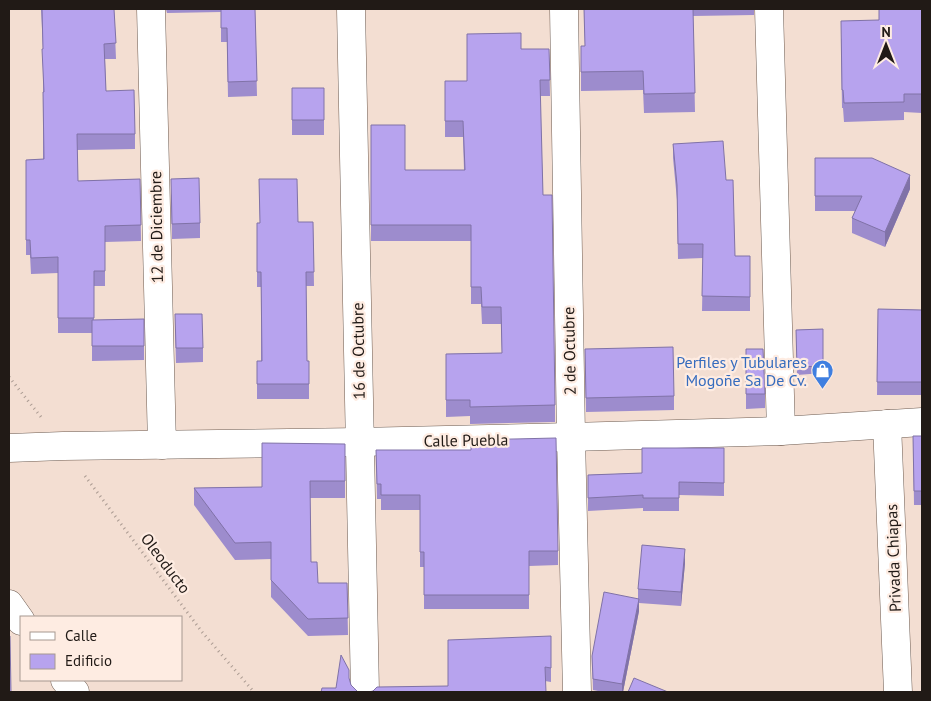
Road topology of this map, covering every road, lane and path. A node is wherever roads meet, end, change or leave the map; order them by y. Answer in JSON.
{"nodes":[{"id":1,"x":151,"y":9,"type":"edge"},
{"id":2,"x":351,"y":9,"type":"edge"},
{"id":3,"x":564,"y":9,"type":"edge"},
{"id":4,"x":769,"y":9,"type":"edge"},
{"id":5,"x":9,"y":377,"type":"edge"},
{"id":6,"x":922,"y":422,"type":"edge"},
{"id":7,"x":887,"y":424,"type":"junction"},
{"id":8,"x":781,"y":431,"type":"junction"},
{"id":9,"x":571,"y":437,"type":"junction"},
{"id":10,"x":359,"y":442,"type":"junction"},
{"id":11,"x":162,"y":445,"type":"junction"},
{"id":12,"x":63,"y":446,"type":"junction"},
{"id":13,"x":9,"y":448,"type":"edge"},
{"id":14,"x":9,"y":604,"type":"edge"},
{"id":15,"x":20,"y":620,"type":"edge"},
{"id":16,"x":66,"y":681,"type":"edge"},
{"id":17,"x":75,"y":692,"type":"edge"},
{"id":18,"x":254,"y":692,"type":"edge"},
{"id":19,"x":365,"y":692,"type":"edge"},
{"id":20,"x":577,"y":692,"type":"edge"},
{"id":21,"x":898,"y":692,"type":"edge"}],
"edges":[{"from":1,"to":11,"type":"street","name":"12 de Diciembre"},
{"from":2,"to":10,"type":"street","name":"16 de Octubre"},
{"from":3,"to":9,"type":"street","name":"2 de Octubre"},
{"from":4,"to":8,"type":"street"},
{"from":5,"to":12,"type":"path","name":"Oleoducto"},
{"from":6,"to":7,"type":"street","name":"Calle Puebla"},
{"from":7,"to":8,"type":"street","name":"Calle Puebla"},
{"from":7,"to":21,"type":"street","name":"Privada Chiapas"},
{"from":8,"to":9,"type":"street","name":"Calle Puebla"},
{"from":9,"to":10,"type":"street","name":"Calle Puebla"},
{"from":9,"to":20,"type":"street","name":"2 de Octubre"},
{"from":10,"to":11,"type":"street","name":"Calle Puebla"},
{"from":10,"to":19,"type":"street","name":"16 de Octubre"},
{"from":11,"to":12,"type":"street","name":"Calle Puebla"},
{"from":12,"to":13,"type":"street","name":"Calle Puebla"},
{"from":12,"to":18,"type":"path","name":"Oleoducto"},
{"from":14,"to":15,"type":"street"},
{"from":16,"to":17,"type":"street"}]}
